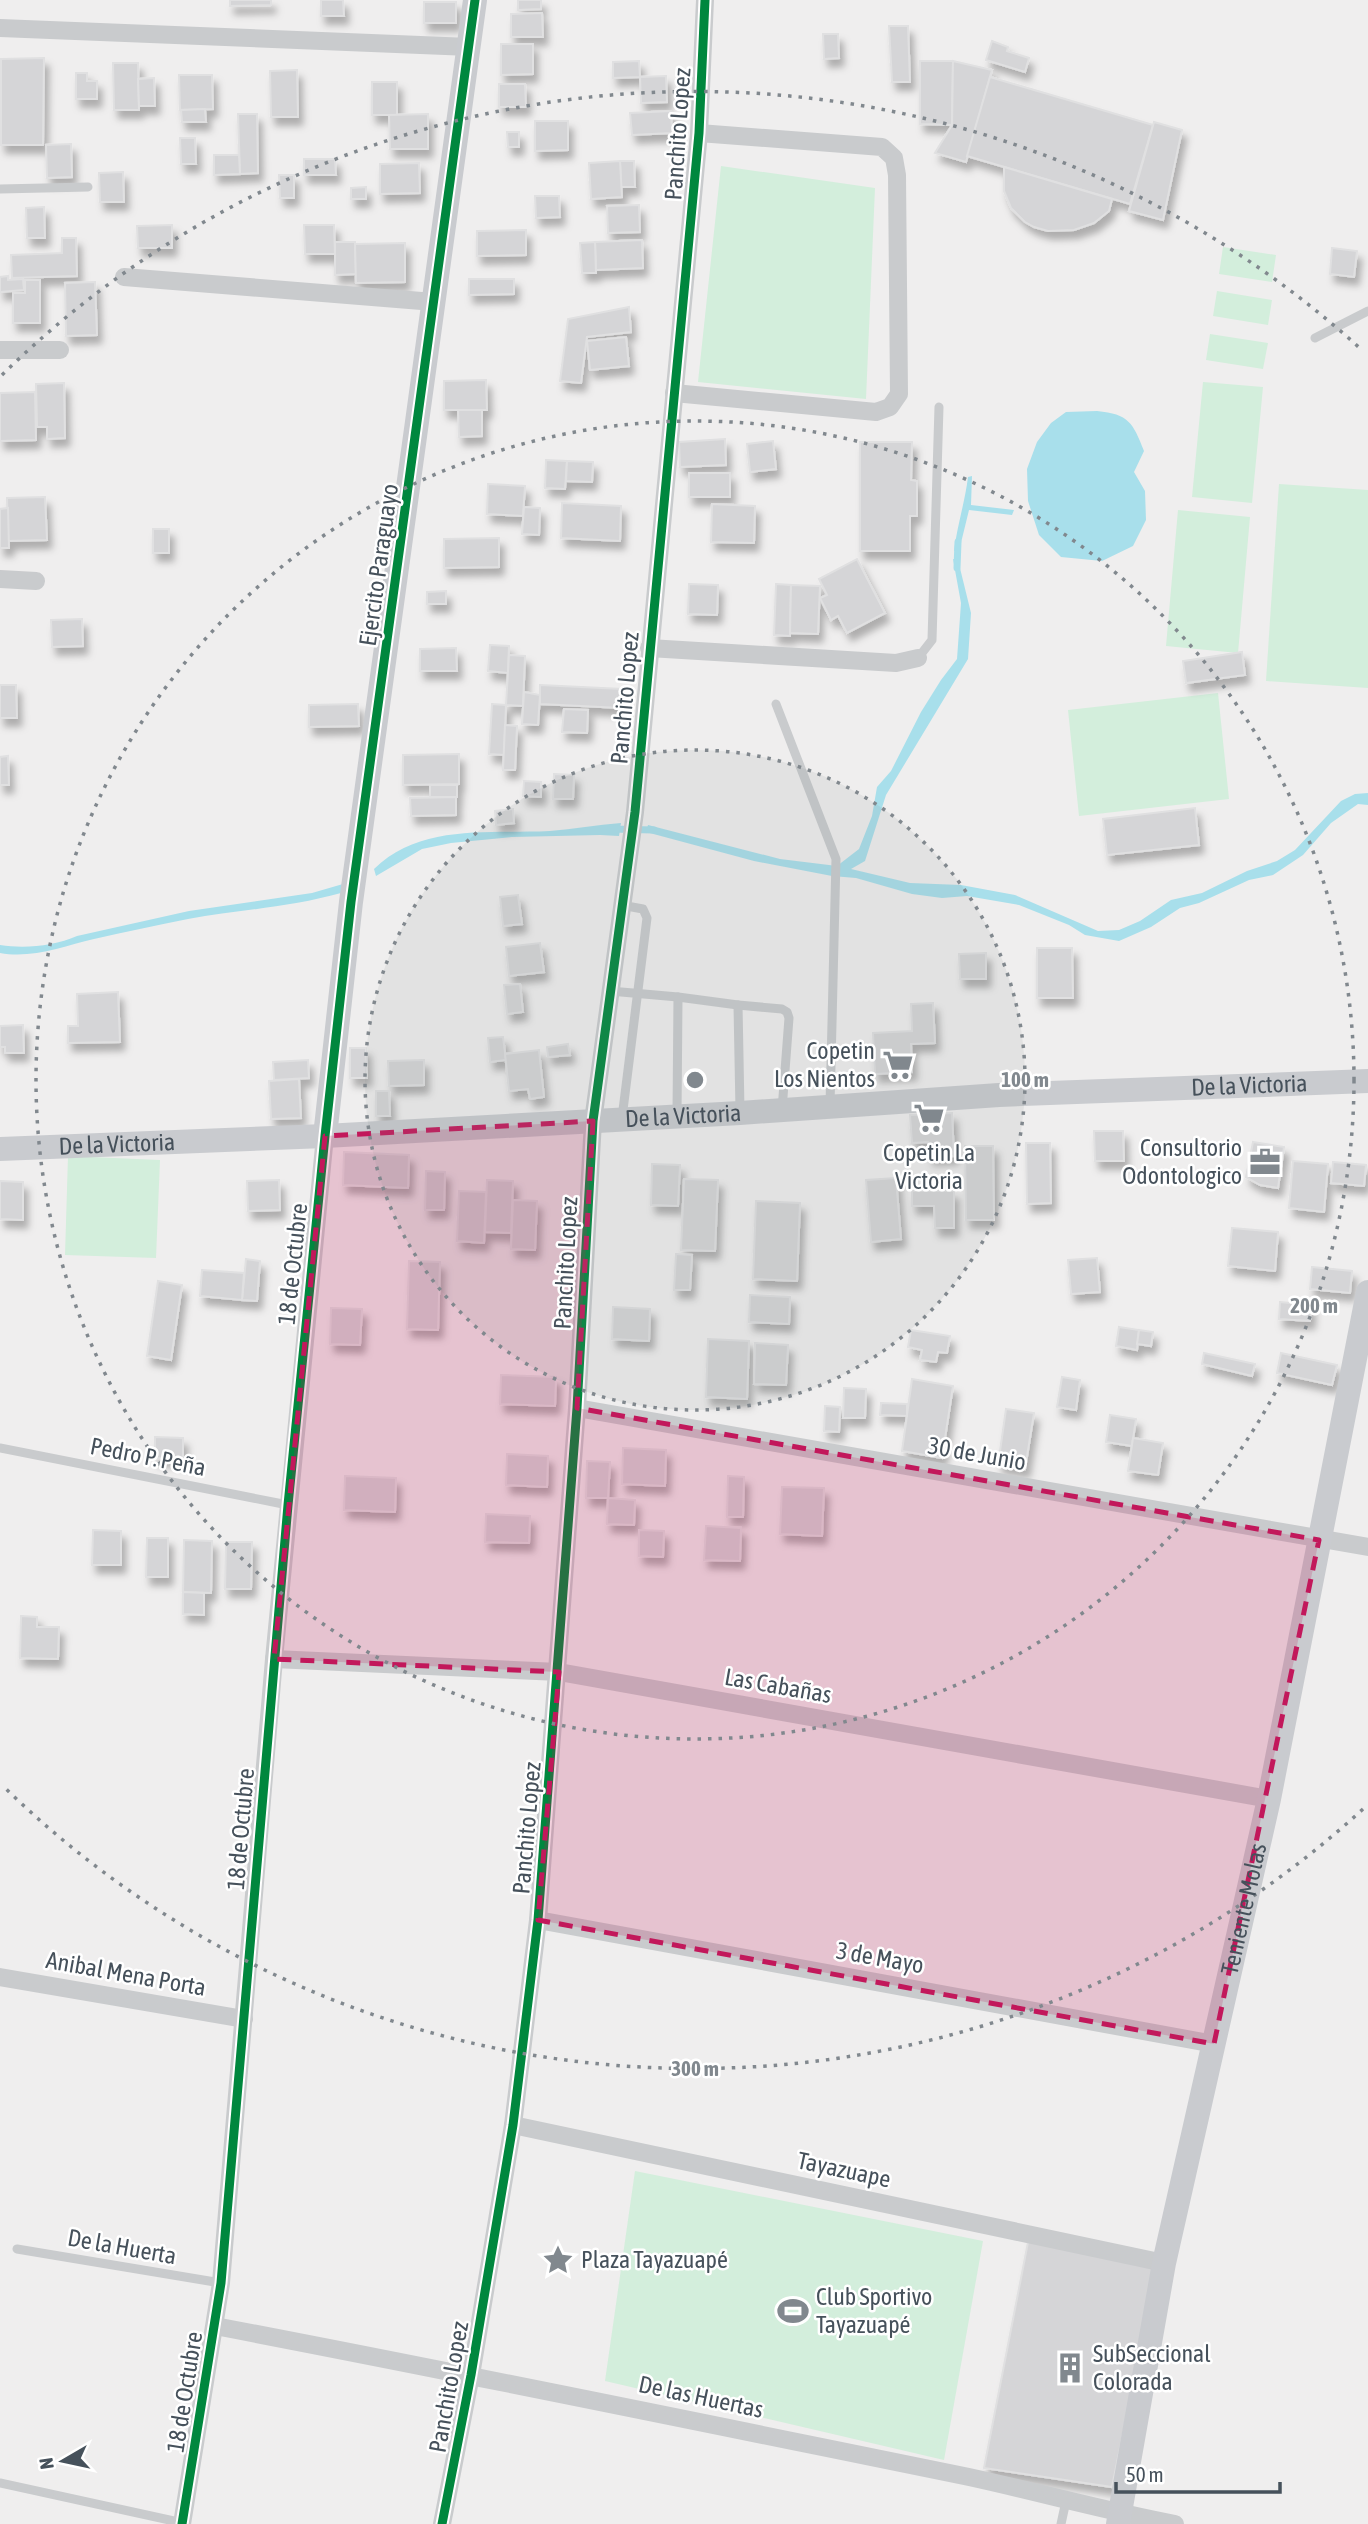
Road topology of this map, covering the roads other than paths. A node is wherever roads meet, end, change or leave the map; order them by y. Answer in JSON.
{"nodes":[{"id":1,"x":475,"y":0,"type":"edge"},
{"id":2,"x":705,"y":0,"type":"edge"},
{"id":3,"x":0,"y":28,"type":"edge"},
{"id":4,"x":470,"y":47,"type":"junction"},
{"id":5,"x":699,"y":133,"type":"junction"},
{"id":6,"x":88,"y":187,"type":"dead end"},
{"id":7,"x":0,"y":189,"type":"edge"},
{"id":8,"x":124,"y":278,"type":"dead end"},
{"id":9,"x":435,"y":302,"type":"junction"},
{"id":10,"x":1368,"y":311,"type":"edge"},
{"id":11,"x":1315,"y":338,"type":"dead end"},
{"id":12,"x":0,"y":350,"type":"edge"},
{"id":13,"x":60,"y":350,"type":"dead end"},
{"id":14,"x":674,"y":393,"type":"junction"},
{"id":15,"x":939,"y":407,"type":"dead end"},
{"id":16,"x":0,"y":579,"type":"edge"},
{"id":17,"x":36,"y":581,"type":"dead end"},
{"id":18,"x":649,"y":648,"type":"junction"},
{"id":19,"x":918,"y":658,"type":"joint"},
{"id":20,"x":776,"y":704,"type":"dead end"},
{"id":21,"x":621,"y":905,"type":"junction"},
{"id":22,"x":610,"y":991,"type":"junction"},
{"id":23,"x":637,"y":993,"type":"junction"},
{"id":24,"x":678,"y":997,"type":"junction"},
{"id":25,"x":738,"y":1005,"type":"junction"},
{"id":26,"x":1368,"y":1081,"type":"edge"},
{"id":27,"x":830,"y":1107,"type":"junction"},
{"id":28,"x":782,"y":1110,"type":"junction"},
{"id":29,"x":740,"y":1113,"type":"junction"},
{"id":30,"x":677,"y":1116,"type":"junction"},
{"id":31,"x":622,"y":1120,"type":"junction"},
{"id":32,"x":593,"y":1121,"type":"junction"},
{"id":33,"x":325,"y":1136,"type":"junction"},
{"id":34,"x":0,"y":1149,"type":"edge"},
{"id":35,"x":1368,"y":1292,"type":"edge"},
{"id":36,"x":577,"y":1408,"type":"junction"},
{"id":37,"x":0,"y":1448,"type":"edge"},
{"id":38,"x":288,"y":1505,"type":"junction"},
{"id":39,"x":1319,"y":1540,"type":"junction"},
{"id":40,"x":1368,"y":1547,"type":"edge"},
{"id":41,"x":274,"y":1658,"type":"junction"},
{"id":42,"x":559,"y":1672,"type":"junction"},
{"id":43,"x":1269,"y":1799,"type":"junction"},
{"id":44,"x":538,"y":1920,"type":"junction"},
{"id":45,"x":0,"y":1977,"type":"edge"},
{"id":46,"x":244,"y":2019,"type":"junction"},
{"id":47,"x":1214,"y":2044,"type":"junction"},
{"id":48,"x":513,"y":2125,"type":"junction"},
{"id":49,"x":17,"y":2249,"type":"dead end"},
{"id":50,"x":1164,"y":2263,"type":"junction"},
{"id":51,"x":220,"y":2283,"type":"junction"},
{"id":52,"x":215,"y":2326,"type":"junction"},
{"id":53,"x":471,"y":2375,"type":"junction"},
{"id":54,"x":0,"y":2483,"type":"edge"},
{"id":55,"x":1066,"y":2501,"type":"junction"},
{"id":56,"x":1119,"y":2519,"type":"edge"},
{"id":57,"x":183,"y":2523,"type":"edge"},
{"id":58,"x":442,"y":2524,"type":"edge"},
{"id":59,"x":1061,"y":2524,"type":"edge"},
{"id":60,"x":1175,"y":2524,"type":"edge"}],
"edges":[{"from":1,"to":4,"type":"street","name":"Ejercito Paraguayo"},
{"from":2,"to":5,"type":"street","name":"Panchito Lopez"},
{"from":3,"to":4,"type":"street"},
{"from":4,"to":9,"type":"street","name":"Ejercito Paraguayo"},
{"from":5,"to":14,"type":"street","name":"Panchito Lopez"},
{"from":5,"to":14,"type":"street"},
{"from":6,"to":7,"type":"lane"},
{"from":8,"to":9,"type":"street"},
{"from":9,"to":33,"type":"street","name":"Ejercito Paraguayo"},
{"from":10,"to":11,"type":"lane"},
{"from":12,"to":13,"type":"street"},
{"from":14,"to":18,"type":"street","name":"Panchito Lopez"},
{"from":15,"to":19,"type":"lane"},
{"from":16,"to":17,"type":"street"},
{"from":18,"to":19,"type":"street"},
{"from":18,"to":21,"type":"street","name":"Panchito Lopez"},
{"from":20,"to":27,"type":"lane"},
{"from":21,"to":22,"type":"street","name":"Panchito Lopez"},
{"from":21,"to":23,"type":"lane"},
{"from":22,"to":23,"type":"lane"},
{"from":22,"to":32,"type":"street","name":"Panchito Lopez"},
{"from":23,"to":24,"type":"lane"},
{"from":23,"to":31,"type":"lane"},
{"from":24,"to":25,"type":"lane"},
{"from":24,"to":30,"type":"lane"},
{"from":25,"to":28,"type":"lane"},
{"from":25,"to":29,"type":"lane"},
{"from":26,"to":27,"type":"street","name":"De la Victoria"},
{"from":27,"to":28,"type":"street","name":"De la Victoria"},
{"from":28,"to":29,"type":"street","name":"De la Victoria"},
{"from":29,"to":30,"type":"street","name":"De la Victoria"},
{"from":30,"to":31,"type":"street","name":"De la Victoria"},
{"from":31,"to":32,"type":"street","name":"De la Victoria"},
{"from":32,"to":33,"type":"street","name":"De la Victoria"},
{"from":32,"to":36,"type":"street","name":"Panchito Lopez"},
{"from":33,"to":34,"type":"street","name":"De la Victoria"},
{"from":33,"to":38,"type":"street","name":"18 de Octubre"},
{"from":35,"to":39,"type":"street","name":"Teniente Molas"},
{"from":36,"to":39,"type":"street","name":"30 de Junio"},
{"from":36,"to":42,"type":"street","name":"Panchito Lopez"},
{"from":37,"to":38,"type":"lane","name":"Pedro P. Peña"},
{"from":38,"to":41,"type":"street","name":"18 de Octubre"},
{"from":39,"to":40,"type":"street","name":"30 de Junio"},
{"from":39,"to":43,"type":"street","name":"Teniente Molas"},
{"from":41,"to":42,"type":"street","name":"Las Cabañas"},
{"from":41,"to":46,"type":"street","name":"18 de Octubre"},
{"from":42,"to":43,"type":"street","name":"Las Cabañas"},
{"from":42,"to":44,"type":"street","name":"Panchito Lopez"},
{"from":43,"to":47,"type":"street","name":"Teniente Molas"},
{"from":44,"to":47,"type":"street","name":"3 de Mayo"},
{"from":44,"to":48,"type":"street","name":"Panchito Lopez"},
{"from":45,"to":46,"type":"street","name":"Anibal Mena Porta"},
{"from":46,"to":51,"type":"street","name":"18 de Octubre"},
{"from":47,"to":50,"type":"street","name":"Teniente Molas"},
{"from":48,"to":50,"type":"street","name":"Tayazuape"},
{"from":48,"to":53,"type":"street","name":"Panchito Lopez"},
{"from":49,"to":51,"type":"lane","name":"De la Huerta"},
{"from":50,"to":56,"type":"street","name":"Teniente Molas"},
{"from":51,"to":52,"type":"street","name":"18 de Octubre"},
{"from":52,"to":53,"type":"street","name":"De las Huertas"},
{"from":52,"to":57,"type":"street","name":"18 de Octubre"},
{"from":53,"to":55,"type":"street","name":"De las Huertas"},
{"from":53,"to":58,"type":"street","name":"Panchito Lopez"},
{"from":54,"to":57,"type":"lane"},
{"from":55,"to":56,"type":"street","name":"De las Huertas"},
{"from":55,"to":59,"type":"lane"},
{"from":56,"to":60,"type":"street","name":"De las Huertas"}]}
